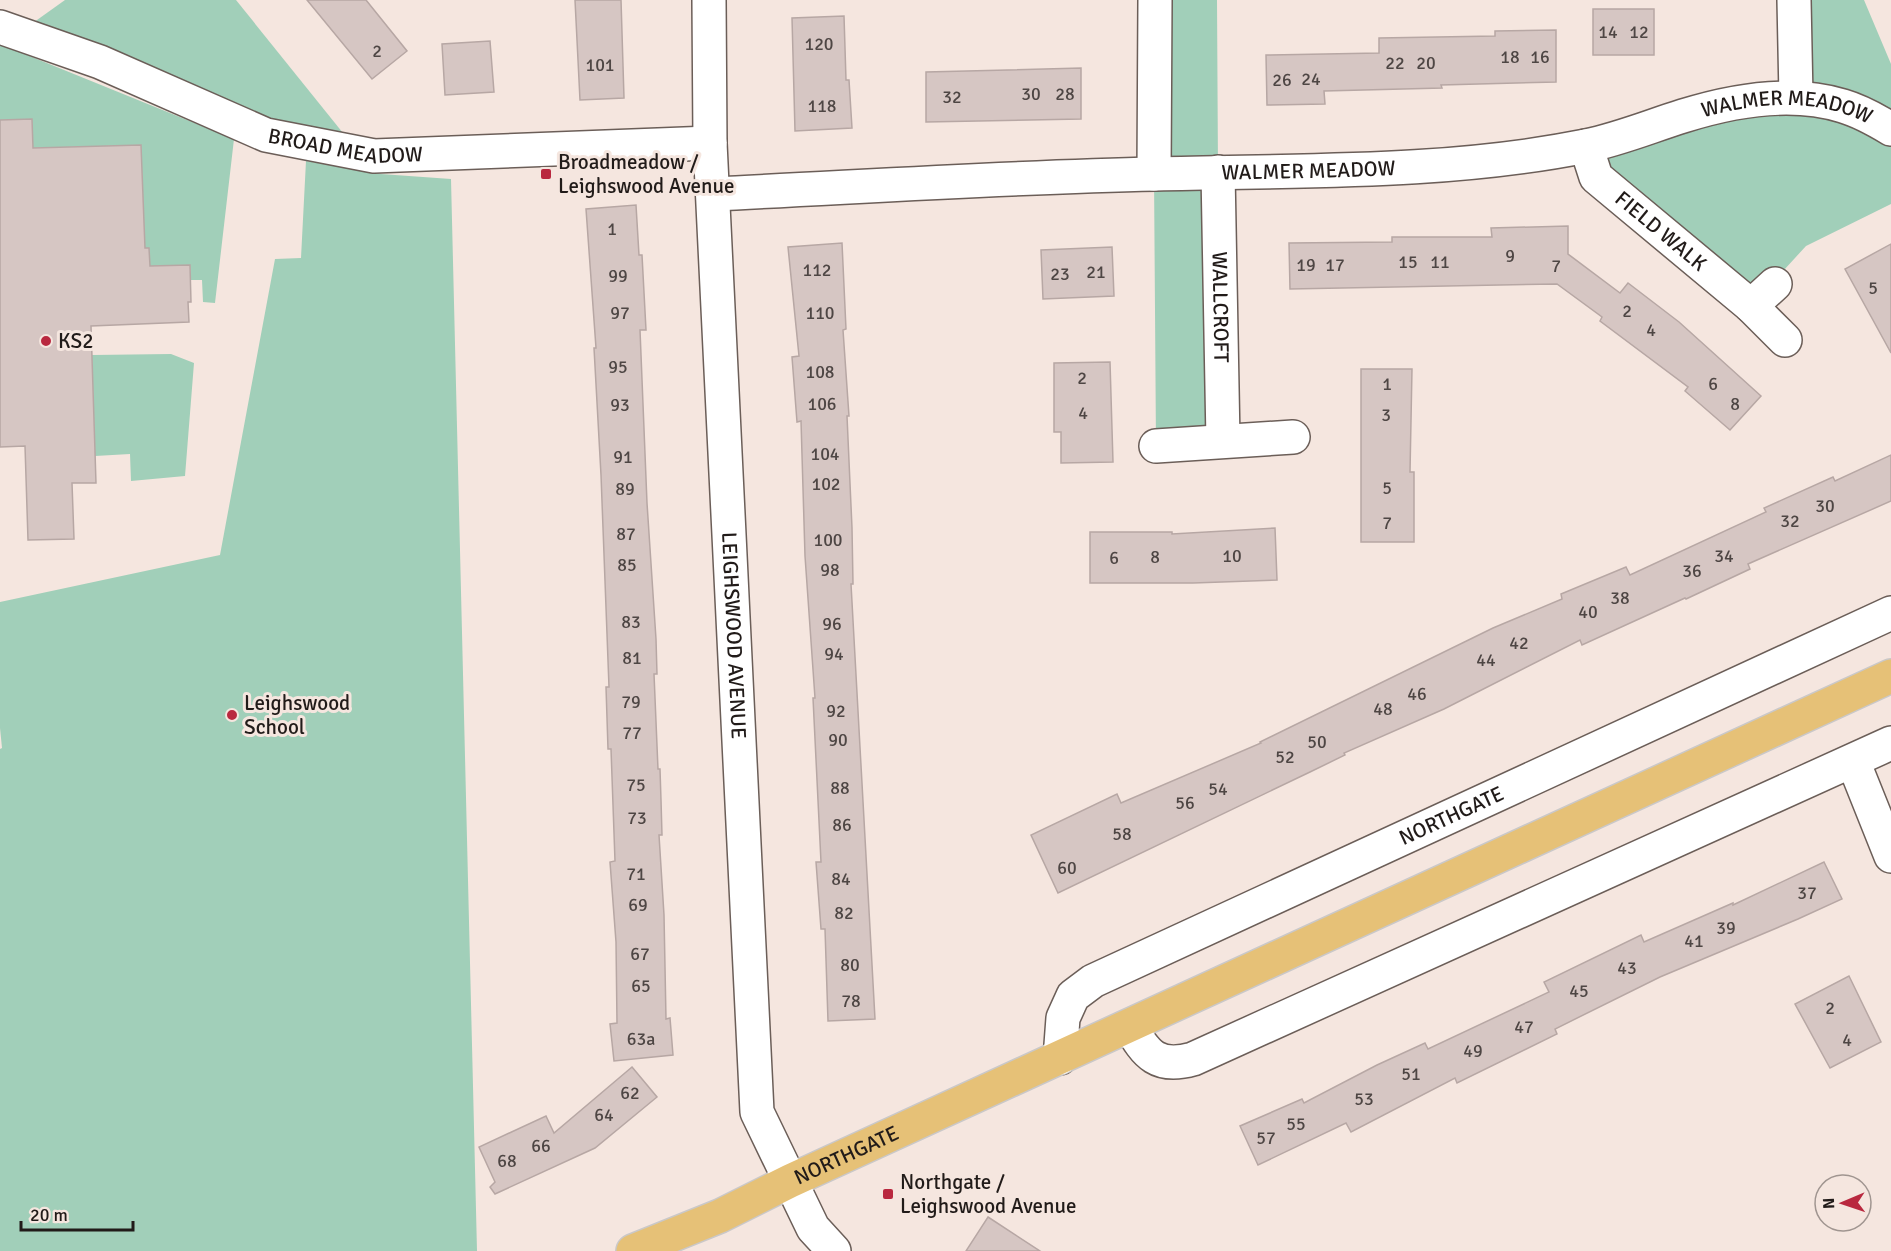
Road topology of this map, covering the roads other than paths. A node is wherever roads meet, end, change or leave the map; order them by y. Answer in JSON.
{"nodes":[{"id":1,"x":709,"y":0,"type":"edge"},
{"id":2,"x":1155,"y":0,"type":"edge"},
{"id":3,"x":1794,"y":0,"type":"edge"},
{"id":4,"x":0,"y":27,"type":"edge"},
{"id":5,"x":1796,"y":97,"type":"junction"},
{"id":6,"x":1891,"y":129,"type":"edge"},
{"id":7,"x":710,"y":143,"type":"junction"},
{"id":8,"x":1586,"y":146,"type":"junction"},
{"id":9,"x":1218,"y":172,"type":"junction"},
{"id":10,"x":1154,"y":174,"type":"junction"},
{"id":11,"x":713,"y":194,"type":"junction"},
{"id":12,"x":1775,"y":284,"type":"dead end"},
{"id":13,"x":1751,"y":306,"type":"junction"},
{"id":14,"x":1785,"y":339,"type":"dead end"},
{"id":15,"x":1293,"y":437,"type":"dead end"},
{"id":16,"x":1223,"y":441,"type":"junction"},
{"id":17,"x":1156,"y":446,"type":"dead end"},
{"id":18,"x":1891,"y":614,"type":"edge"},
{"id":19,"x":1891,"y":676,"type":"edge"},
{"id":20,"x":1891,"y":743,"type":"edge"},
{"id":21,"x":1853,"y":761,"type":"junction"},
{"id":22,"x":1891,"y":856,"type":"edge"},
{"id":23,"x":1130,"y":1026,"type":"junction"},
{"id":24,"x":1060,"y":1058,"type":"junction"},
{"id":25,"x":790,"y":1181,"type":"junction"},
{"id":26,"x":633,"y":1251,"type":"edge"},
{"id":27,"x":834,"y":1251,"type":"edge"}],
"edges":[{"from":1,"to":7,"type":"street","name":"LEIGHSWOOD AVENUE"},
{"from":2,"to":10,"type":"street"},
{"from":3,"to":5,"type":"street"},
{"from":4,"to":7,"type":"street","name":"BROAD MEADOW"},
{"from":5,"to":6,"type":"street","name":"WALMER MEADOW"},
{"from":5,"to":8,"type":"street","name":"WALMER MEADOW"},
{"from":7,"to":11,"type":"street","name":"LEIGHSWOOD AVENUE"},
{"from":8,"to":9,"type":"street","name":"WALMER MEADOW"},
{"from":8,"to":13,"type":"street","name":"FIELD WALK"},
{"from":9,"to":10,"type":"street","name":"WALMER MEADOW"},
{"from":9,"to":16,"type":"street","name":"WALLCROFT"},
{"from":10,"to":11,"type":"street","name":"WALMER MEADOW"},
{"from":11,"to":25,"type":"street","name":"LEIGHSWOOD AVENUE"},
{"from":12,"to":13,"type":"street"},
{"from":13,"to":14,"type":"street","name":"FIELD WALK"},
{"from":15,"to":16,"type":"street"},
{"from":16,"to":17,"type":"street"},
{"from":18,"to":24,"type":"street","name":"NORTHGATE"},
{"from":19,"to":23,"type":"main road","name":"NORTHGATE"},
{"from":20,"to":21,"type":"street"},
{"from":21,"to":22,"type":"street"},
{"from":21,"to":23,"type":"street"},
{"from":23,"to":24,"type":"main road","name":"NORTHGATE"},
{"from":24,"to":25,"type":"main road","name":"NORTHGATE"},
{"from":25,"to":26,"type":"main road","name":"NORTHGATE"},
{"from":25,"to":27,"type":"street","name":"LEIGHSWOOD AVENUE"}]}
